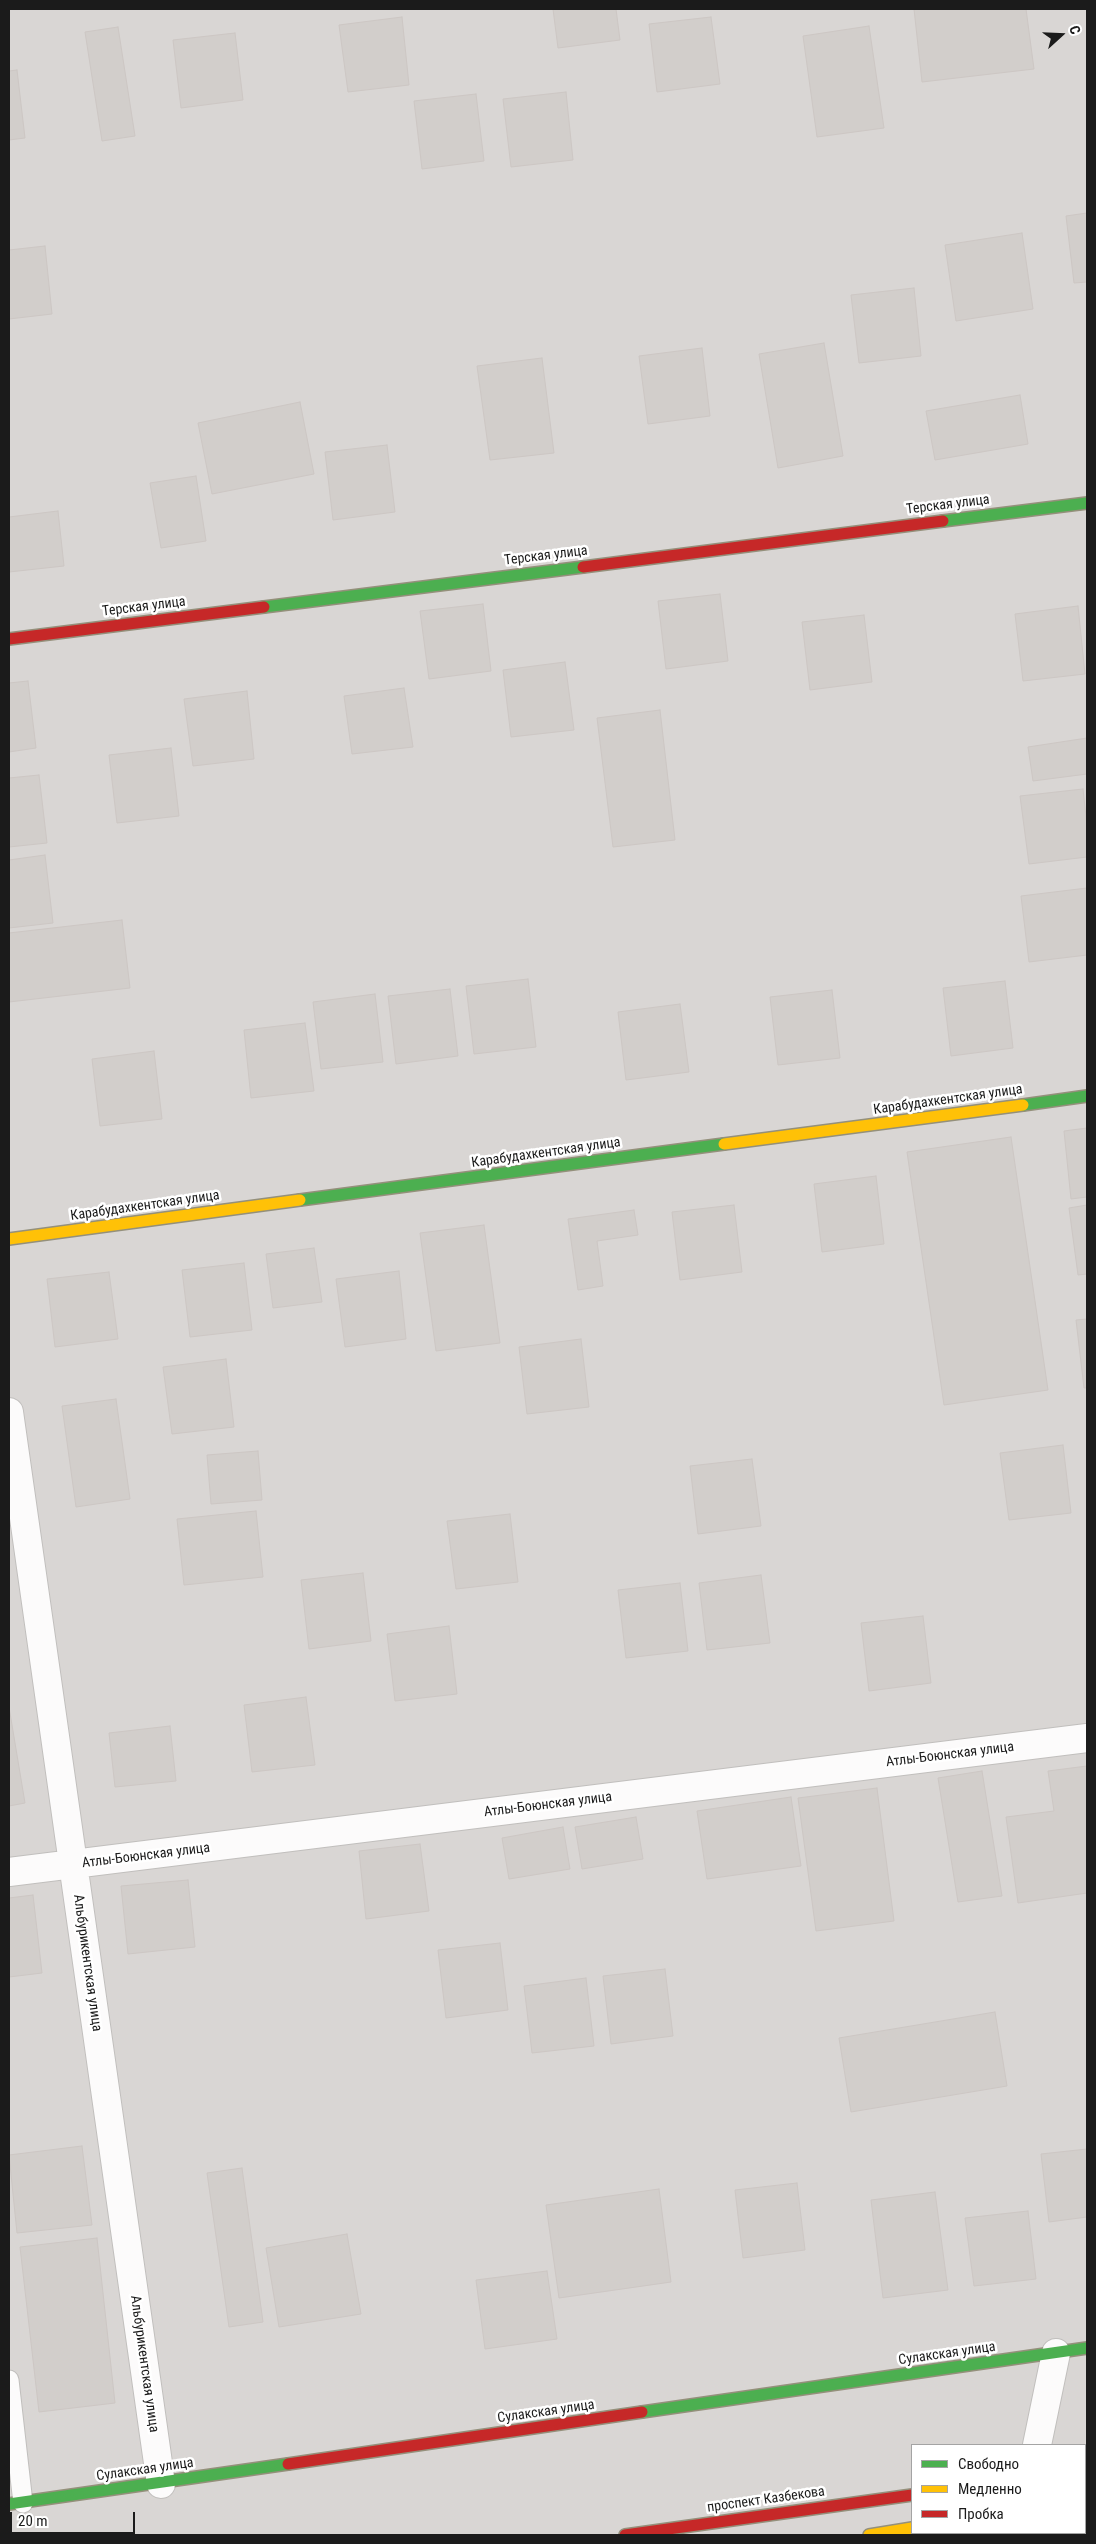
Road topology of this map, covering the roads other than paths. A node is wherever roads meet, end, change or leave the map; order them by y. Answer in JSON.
{"nodes":[{"id":1,"x":1087,"y":503,"type":"edge"},
{"id":2,"x":9,"y":639,"type":"edge"},
{"id":3,"x":1087,"y":1096,"type":"edge"},
{"id":4,"x":9,"y":1239,"type":"edge"},
{"id":5,"x":9,"y":1412,"type":"edge"},
{"id":6,"x":1087,"y":1738,"type":"edge"},
{"id":7,"x":73,"y":1865,"type":"junction"},
{"id":8,"x":9,"y":1872,"type":"edge"},
{"id":9,"x":1087,"y":2348,"type":"edge"},
{"id":10,"x":1056,"y":2353,"type":"junction"},
{"id":11,"x":9,"y":2380,"type":"edge"},
{"id":12,"x":1037,"y":2444,"type":"edge"},
{"id":13,"x":161,"y":2484,"type":"junction"},
{"id":14,"x":911,"y":2495,"type":"edge"},
{"id":15,"x":16,"y":2504,"type":"edge"},
{"id":16,"x":911,"y":2528,"type":"edge"},
{"id":17,"x":625,"y":2535,"type":"edge"},
{"id":18,"x":869,"y":2535,"type":"edge"}],
"edges":[{"from":1,"to":2,"type":"main road","name":"Терская улица"},
{"from":3,"to":4,"type":"main road","name":"Карабудахкентская улица"},
{"from":5,"to":7,"type":"street","name":"Альбурикентская улица"},
{"from":6,"to":7,"type":"street","name":"Атлы-Боюнская улица"},
{"from":7,"to":8,"type":"street","name":"Атлы-Боюнская улица"},
{"from":7,"to":13,"type":"street","name":"Альбурикентская улица"},
{"from":9,"to":10,"type":"main road","name":"Сулакская улица"},
{"from":10,"to":12,"type":"street"},
{"from":10,"to":13,"type":"main road","name":"Сулакская улица"},
{"from":11,"to":15,"type":"lane"},
{"from":13,"to":15,"type":"main road","name":"Сулакская улица"},
{"from":14,"to":17,"type":"main road","name":"проспект Казбекова"},
{"from":16,"to":18,"type":"main road"}]}
